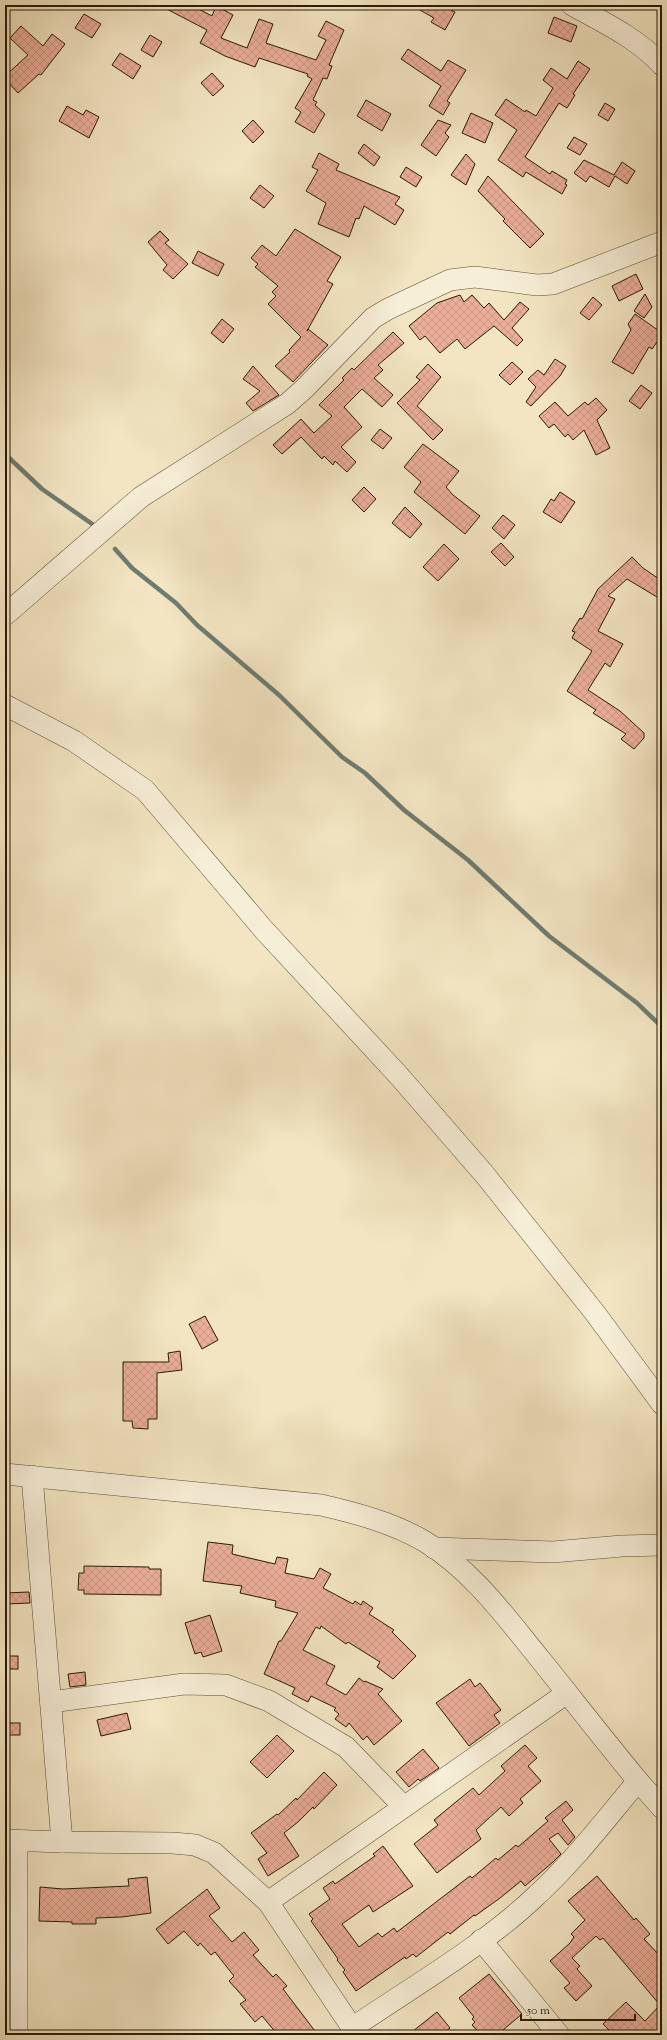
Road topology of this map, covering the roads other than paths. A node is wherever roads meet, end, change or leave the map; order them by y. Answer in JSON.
{"nodes":[{"id":1,"x":572,"y":5,"type":"edge"},
{"id":2,"x":662,"y":64,"type":"edge"},
{"id":3,"x":662,"y":242,"type":"edge"},
{"id":4,"x":5,"y":615,"type":"edge"},
{"id":5,"x":5,"y":705,"type":"edge"},
{"id":6,"x":662,"y":1404,"type":"edge"},
{"id":7,"x":5,"y":1474,"type":"edge"},
{"id":8,"x":32,"y":1476,"type":"junction"},
{"id":9,"x":662,"y":1545,"type":"edge"},
{"id":10,"x":433,"y":1548,"type":"junction"},
{"id":11,"x":567,"y":1693,"type":"junction"},
{"id":12,"x":51,"y":1702,"type":"junction"},
{"id":13,"x":638,"y":1782,"type":"junction"},
{"id":14,"x":404,"y":1807,"type":"junction"},
{"id":15,"x":662,"y":1808,"type":"edge"},
{"id":16,"x":11,"y":1841,"type":"edge"},
{"id":17,"x":62,"y":1842,"type":"junction"},
{"id":18,"x":268,"y":1902,"type":"junction"},
{"id":19,"x":481,"y":1940,"type":"junction"},
{"id":20,"x":355,"y":2032,"type":"edge"},
{"id":21,"x":17,"y":2035,"type":"edge"},
{"id":22,"x":559,"y":2035,"type":"edge"}],
"edges":[{"from":1,"to":2,"type":"street"},
{"from":3,"to":4,"type":"street"},
{"from":5,"to":6,"type":"street"},
{"from":7,"to":8,"type":"street"},
{"from":8,"to":10,"type":"street"},
{"from":8,"to":12,"type":"street"},
{"from":9,"to":10,"type":"street"},
{"from":10,"to":11,"type":"street"},
{"from":11,"to":13,"type":"street"},
{"from":11,"to":14,"type":"street"},
{"from":12,"to":14,"type":"street"},
{"from":12,"to":17,"type":"street"},
{"from":13,"to":15,"type":"street"},
{"from":13,"to":19,"type":"street"},
{"from":14,"to":18,"type":"street"},
{"from":16,"to":17,"type":"street"},
{"from":16,"to":21,"type":"street"},
{"from":17,"to":18,"type":"street"},
{"from":18,"to":20,"type":"street"},
{"from":19,"to":20,"type":"street"},
{"from":19,"to":22,"type":"street"}]}
